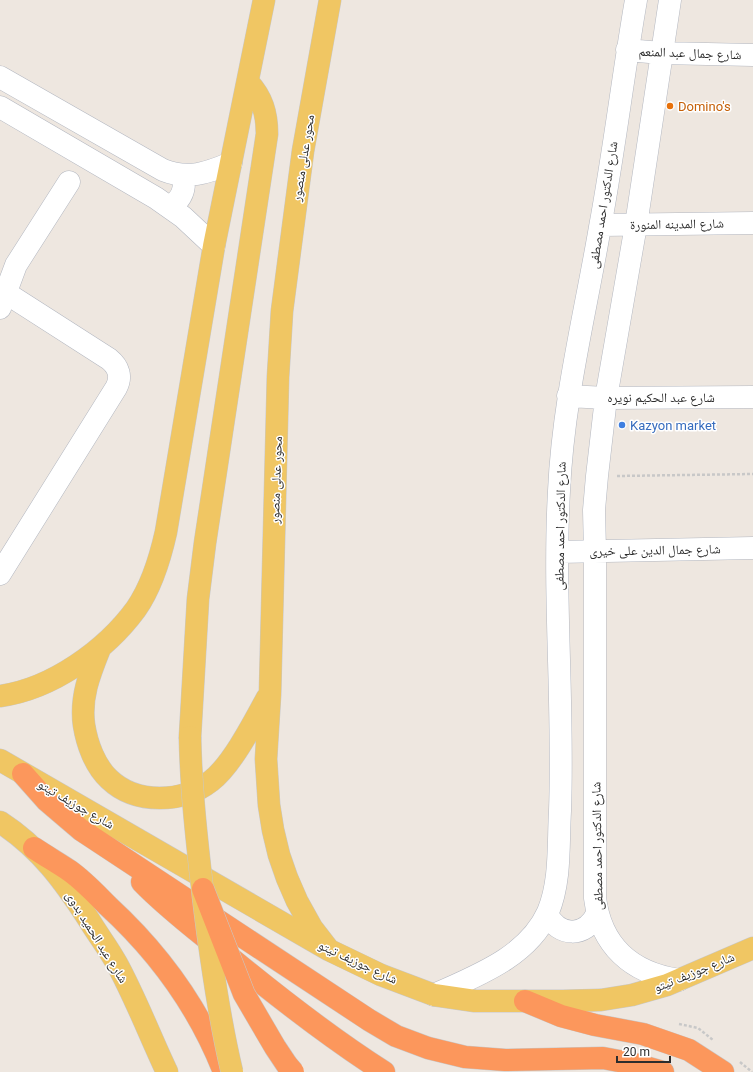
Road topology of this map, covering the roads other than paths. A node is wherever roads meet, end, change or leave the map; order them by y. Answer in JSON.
{"nodes":[{"id":1,"x":264,"y":0,"type":"edge"},
{"id":2,"x":330,"y":0,"type":"edge"},
{"id":3,"x":636,"y":0,"type":"edge"},
{"id":4,"x":670,"y":0,"type":"edge"},
{"id":5,"x":627,"y":50,"type":"junction"},
{"id":6,"x":661,"y":53,"type":"junction"},
{"id":7,"x":753,"y":55,"type":"edge"},
{"id":8,"x":0,"y":77,"type":"edge"},
{"id":9,"x":248,"y":82,"type":"junction"},
{"id":10,"x":0,"y":107,"type":"edge"},
{"id":11,"x":231,"y":163,"type":"junction"},
{"id":12,"x":183,"y":176,"type":"junction"},
{"id":13,"x":69,"y":182,"type":"dead end"},
{"id":14,"x":170,"y":207,"type":"junction"},
{"id":15,"x":753,"y":223,"type":"edge"},
{"id":16,"x":636,"y":225,"type":"junction"},
{"id":17,"x":601,"y":226,"type":"junction"},
{"id":18,"x":214,"y":246,"type":"junction"},
{"id":19,"x":3,"y":300,"type":"edge"},
{"id":20,"x":568,"y":396,"type":"junction"},
{"id":21,"x":753,"y":397,"type":"edge"},
{"id":22,"x":606,"y":398,"type":"junction"},
{"id":23,"x":753,"y":548,"type":"edge"},
{"id":24,"x":595,"y":551,"type":"junction"},
{"id":25,"x":558,"y":552,"type":"junction"},
{"id":26,"x":0,"y":574,"type":"edge"},
{"id":27,"x":100,"y":648,"type":"junction"},
{"id":28,"x":270,"y":694,"type":"junction"},
{"id":29,"x":0,"y":696,"type":"edge"},
{"id":30,"x":0,"y":760,"type":"edge"},
{"id":31,"x":23,"y":774,"type":"junction"},
{"id":32,"x":0,"y":822,"type":"edge"},
{"id":33,"x":34,"y":848,"type":"junction"},
{"id":34,"x":124,"y":858,"type":"junction"},
{"id":35,"x":203,"y":890,"type":"junction"},
{"id":36,"x":547,"y":914,"type":"junction"},
{"id":37,"x":597,"y":914,"type":"junction"},
{"id":38,"x":753,"y":948,"type":"edge"},
{"id":39,"x":330,"y":950,"type":"junction"},
{"id":40,"x":679,"y":980,"type":"junction"},
{"id":41,"x":434,"y":995,"type":"junction"},
{"id":42,"x":524,"y":1001,"type":"junction"},
{"id":43,"x":227,"y":1071,"type":"edge"},
{"id":44,"x":166,"y":1072,"type":"edge"},
{"id":45,"x":293,"y":1072,"type":"edge"},
{"id":46,"x":384,"y":1072,"type":"edge"},
{"id":47,"x":663,"y":1072,"type":"edge"},
{"id":48,"x":723,"y":1072,"type":"edge"}],
"edges":[{"from":1,"to":9,"type":"main road"},
{"from":2,"to":28,"type":"main road","name":"محور عدلى منصور"},
{"from":3,"to":5,"type":"street","name":"شارع الدكتور احمد مصطفى"},
{"from":4,"to":6,"type":"street","name":"شارع الدكتور احمد مصطفى"},
{"from":5,"to":6,"type":"street","name":"شارع جمال عبد المنعم"},
{"from":5,"to":17,"type":"street","name":"شارع الدكتور احمد مصطفى"},
{"from":6,"to":7,"type":"street","name":"شارع جمال عبد المنعم"},
{"from":6,"to":16,"type":"street","name":"شارع الدكتور احمد مصطفى"},
{"from":8,"to":12,"type":"street"},
{"from":9,"to":11,"type":"main road"},
{"from":9,"to":35,"type":"main road","bridge":true},
{"from":10,"to":14,"type":"street"},
{"from":11,"to":12,"type":"street"},
{"from":11,"to":18,"type":"main road"},
{"from":12,"to":14,"type":"street"},
{"from":13,"to":19,"type":"street"},
{"from":14,"to":18,"type":"street"},
{"from":15,"to":16,"type":"street","name":"شارع المدينه المنورة"},
{"from":16,"to":17,"type":"street","name":"شارع المدينه المنورة"},
{"from":16,"to":22,"type":"street","name":"شارع الدكتور احمد مصطفى"},
{"from":17,"to":20,"type":"street","name":"شارع الدكتور احمد مصطفى"},
{"from":18,"to":27,"type":"main road"},
{"from":19,"to":26,"type":"street"},
{"from":20,"to":22,"type":"street","name":"شارع عبد الحكيم نويره"},
{"from":20,"to":25,"type":"street","name":"شارع الدكتور احمد مصطفى"},
{"from":21,"to":22,"type":"street","name":"شارع عبد الحكيم نويره"},
{"from":22,"to":24,"type":"street","name":"شارع الدكتور احمد مصطفى"},
{"from":23,"to":24,"type":"street","name":"شارع جمال الدين على خيرى"},
{"from":24,"to":25,"type":"street","name":"شارع جمال الدين على خيرى"},
{"from":24,"to":37,"type":"street","name":"شارع الدكتور احمد مصطفى"},
{"from":25,"to":36,"type":"street","name":"شارع الدكتور احمد مصطفى"},
{"from":27,"to":28,"type":"main road"},
{"from":27,"to":29,"type":"main road"},
{"from":28,"to":39,"type":"main road","name":"محور عدلى منصور"},
{"from":30,"to":31,"type":"main road","name":"شارع جوزيف تيتو"},
{"from":31,"to":34,"type":"highway"},
{"from":31,"to":39,"type":"main road","name":"شارع جوزيف تيتو"},
{"from":32,"to":33,"type":"main road","name":"شارع عبد الحميد بدوى"},
{"from":33,"to":43,"type":"highway"},
{"from":33,"to":44,"type":"main road","name":"شارع عبد الحميد بدوى"},
{"from":34,"to":46,"type":"highway"},
{"from":34,"to":47,"type":"highway"},
{"from":35,"to":43,"type":"main road","bridge":true},
{"from":35,"to":45,"type":"highway","bridge":true},
{"from":36,"to":37,"type":"street"},
{"from":36,"to":41,"type":"street","name":"شارع الدكتور احمد مصطفى"},
{"from":37,"to":40,"type":"street","name":"شارع الدكتور احمد مصطفى"},
{"from":38,"to":40,"type":"main road","name":"شارع جوزيف تيتو"},
{"from":39,"to":41,"type":"main road","name":"شارع جوزيف تيتو"},
{"from":40,"to":42,"type":"main road","name":"شارع جوزيف تيتو"},
{"from":41,"to":42,"type":"main road","name":"شارع جوزيف تيتو"},
{"from":42,"to":48,"type":"highway"}]}
